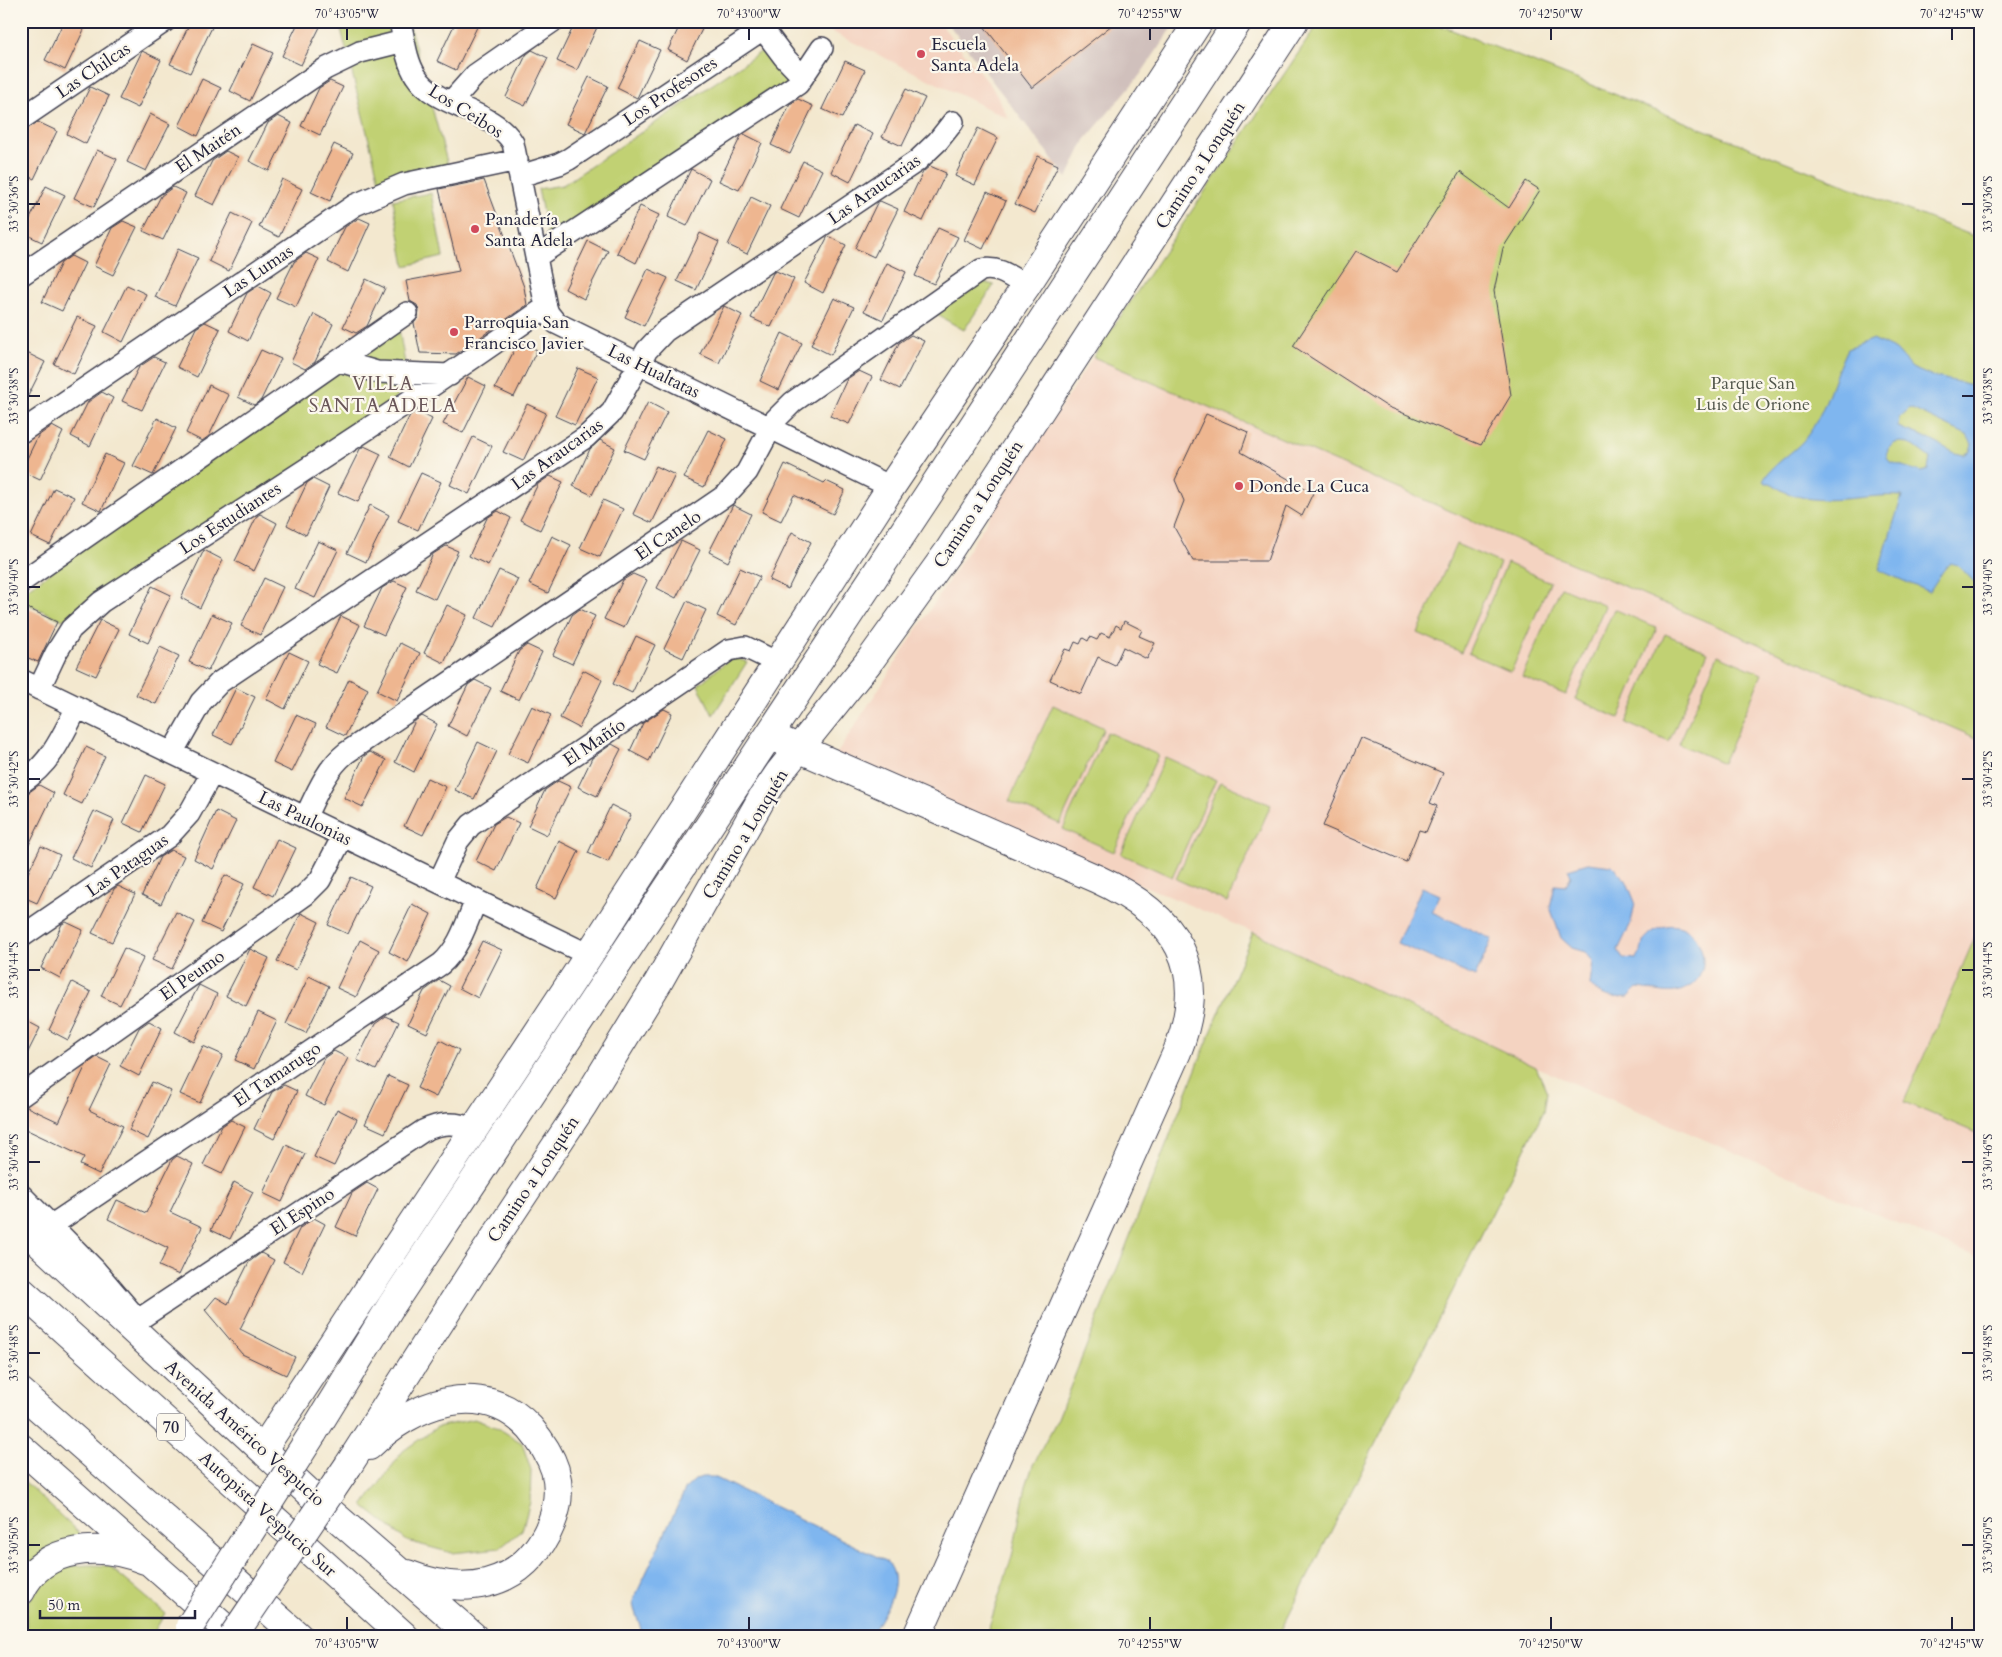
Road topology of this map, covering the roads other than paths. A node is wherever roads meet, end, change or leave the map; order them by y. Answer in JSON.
{"nodes":[{"id":1,"x":165,"y":21,"type":"edge"},
{"id":2,"x":553,"y":21,"type":"edge"},
{"id":3,"x":1199,"y":21,"type":"edge"},
{"id":4,"x":1238,"y":21,"type":"edge"},
{"id":5,"x":1294,"y":21,"type":"edge"},
{"id":6,"x":402,"y":31,"type":"edge"},
{"id":7,"x":822,"y":48,"type":"dead end"},
{"id":8,"x":803,"y":77,"type":"junction"},
{"id":9,"x":451,"y":102,"type":"junction"},
{"id":10,"x":21,"y":119,"type":"edge"},
{"id":11,"x":953,"y":122,"type":"dead end"},
{"id":12,"x":518,"y":168,"type":"junction"},
{"id":13,"x":536,"y":257,"type":"junction"},
{"id":14,"x":21,"y":275,"type":"edge"},
{"id":15,"x":1026,"y":286,"type":"junction"},
{"id":16,"x":546,"y":307,"type":"junction"},
{"id":17,"x":407,"y":314,"type":"dead end"},
{"id":18,"x":339,"y":361,"type":"junction"},
{"id":19,"x":639,"y":364,"type":"junction"},
{"id":20,"x":450,"y":375,"type":"junction"},
{"id":21,"x":770,"y":428,"type":"junction"},
{"id":22,"x":21,"y":432,"type":"edge"},
{"id":23,"x":891,"y":486,"type":"junction"},
{"id":24,"x":21,"y":582,"type":"edge"},
{"id":25,"x":776,"y":662,"type":"junction"},
{"id":26,"x":30,"y":685,"type":"edge"},
{"id":27,"x":77,"y":707,"type":"junction"},
{"id":28,"x":770,"y":735,"type":"junction"},
{"id":29,"x":798,"y":749,"type":"junction"},
{"id":30,"x":172,"y":753,"type":"junction"},
{"id":31,"x":212,"y":773,"type":"junction"},
{"id":32,"x":21,"y":783,"type":"edge"},
{"id":33,"x":305,"y":818,"type":"junction"},
{"id":34,"x":343,"y":836,"type":"junction"},
{"id":35,"x":439,"y":882,"type":"junction"},
{"id":36,"x":476,"y":900,"type":"junction"},
{"id":37,"x":21,"y":937,"type":"edge"},
{"id":38,"x":589,"y":955,"type":"junction"},
{"id":39,"x":21,"y":1096,"type":"edge"},
{"id":40,"x":474,"y":1128,"type":"junction"},
{"id":41,"x":21,"y":1195,"type":"edge"},
{"id":42,"x":52,"y":1225,"type":"junction"},
{"id":43,"x":21,"y":1226,"type":"edge"},
{"id":44,"x":21,"y":1292,"type":"edge"},
{"id":45,"x":138,"y":1320,"type":"junction"},
{"id":46,"x":179,"y":1373,"type":"junction"},
{"id":47,"x":21,"y":1392,"type":"edge"},
{"id":48,"x":21,"y":1448,"type":"edge"},
{"id":49,"x":263,"y":1449,"type":"junction"},
{"id":50,"x":349,"y":1464,"type":"junction"},
{"id":51,"x":151,"y":1563,"type":"junction"},
{"id":52,"x":398,"y":1571,"type":"junction"},
{"id":53,"x":21,"y":1591,"type":"edge"},
{"id":54,"x":187,"y":1631,"type":"edge"},
{"id":55,"x":234,"y":1636,"type":"edge"},
{"id":56,"x":298,"y":1636,"type":"edge"},
{"id":57,"x":404,"y":1636,"type":"edge"},
{"id":58,"x":474,"y":1636,"type":"edge"},
{"id":59,"x":917,"y":1636,"type":"edge"}],
"edges":[{"from":1,"to":10,"type":"street","name":"Las Chilcas"},
{"from":2,"to":9,"type":"street"},
{"from":3,"to":15,"type":"main road"},
{"from":4,"to":28,"type":"main road","name":"Camino a Lonquén"},
{"from":5,"to":29,"type":"main road","name":"Camino a Lonquén"},
{"from":6,"to":9,"type":"street","name":"Los Ceibos"},
{"from":6,"to":14,"type":"street","name":"El Maitén"},
{"from":7,"to":8,"type":"street"},
{"from":8,"to":12,"type":"street","name":"Los Profesores"},
{"from":8,"to":13,"type":"street"},
{"from":9,"to":12,"type":"street","name":"Los Ceibos"},
{"from":11,"to":19,"type":"street","name":"Las Araucarias"},
{"from":12,"to":13,"type":"street","name":"Las Hualtatas"},
{"from":12,"to":22,"type":"street","name":"Las Lumas"},
{"from":13,"to":16,"type":"street","name":"Las Hualtatas"},
{"from":15,"to":21,"type":"street","name":"El Canelo"},
{"from":15,"to":23,"type":"main road"},
{"from":16,"to":19,"type":"street","name":"Las Hualtatas"},
{"from":16,"to":20,"type":"street","name":"Los Estudiantes"},
{"from":17,"to":18,"type":"street"},
{"from":18,"to":20,"type":"street"},
{"from":18,"to":24,"type":"street"},
{"from":19,"to":21,"type":"street","name":"Las Hualtatas"},
{"from":19,"to":30,"type":"street","name":"Las Araucarias"},
{"from":20,"to":26,"type":"street","name":"Los Estudiantes"},
{"from":21,"to":23,"type":"street","name":"Las Hualtatas"},
{"from":21,"to":33,"type":"street","name":"El Canelo"},
{"from":23,"to":25,"type":"main road"},
{"from":25,"to":35,"type":"street","name":"El Mañío"},
{"from":25,"to":38,"type":"main road"},
{"from":26,"to":27,"type":"street","name":"Las Paulonias"},
{"from":27,"to":30,"type":"street","name":"Las Paulonias"},
{"from":27,"to":32,"type":"street"},
{"from":28,"to":29,"type":"main road"},
{"from":28,"to":54,"type":"main road","name":"Camino a Lonquén","bridge":true},
{"from":29,"to":50,"type":"main road","name":"Camino a Lonquén"},
{"from":29,"to":59,"type":"main road"},
{"from":30,"to":31,"type":"street","name":"Las Paulonias"},
{"from":31,"to":33,"type":"street","name":"Las Paulonias"},
{"from":31,"to":37,"type":"street","name":"Las Pataguas"},
{"from":33,"to":34,"type":"street","name":"Las Paulonias"},
{"from":34,"to":35,"type":"street","name":"Las Paulonias"},
{"from":34,"to":39,"type":"street","name":"El Peumo"},
{"from":35,"to":36,"type":"street","name":"Las Paulonias"},
{"from":36,"to":38,"type":"street","name":"Las Paulonias"},
{"from":36,"to":42,"type":"street","name":"El Tamarugo"},
{"from":38,"to":40,"type":"main road"},
{"from":40,"to":45,"type":"street","name":"El Espino"},
{"from":40,"to":49,"type":"main road"},
{"from":41,"to":42,"type":"street"},
{"from":42,"to":45,"type":"street"},
{"from":43,"to":46,"type":"main road","name":"Avenida Américo Vespucio"},
{"from":44,"to":57,"type":"main road","name":"Autopista Vespucio Sur","number":"70"},
{"from":45,"to":46,"type":"main road"},
{"from":46,"to":49,"type":"main road","name":"Avenida Américo Vespucio"},
{"from":47,"to":56,"type":"main road"},
{"from":48,"to":51,"type":"main road"},
{"from":49,"to":52,"type":"main road","name":"Avenida Américo Vespucio"},
{"from":50,"to":52,"type":"main road"},
{"from":50,"to":55,"type":"main road","name":"Camino a Lonquén","bridge":true},
{"from":51,"to":53,"type":"main road"},
{"from":51,"to":55,"type":"main road"},
{"from":52,"to":58,"type":"main road","name":"Avenida Américo Vespucio"}]}
